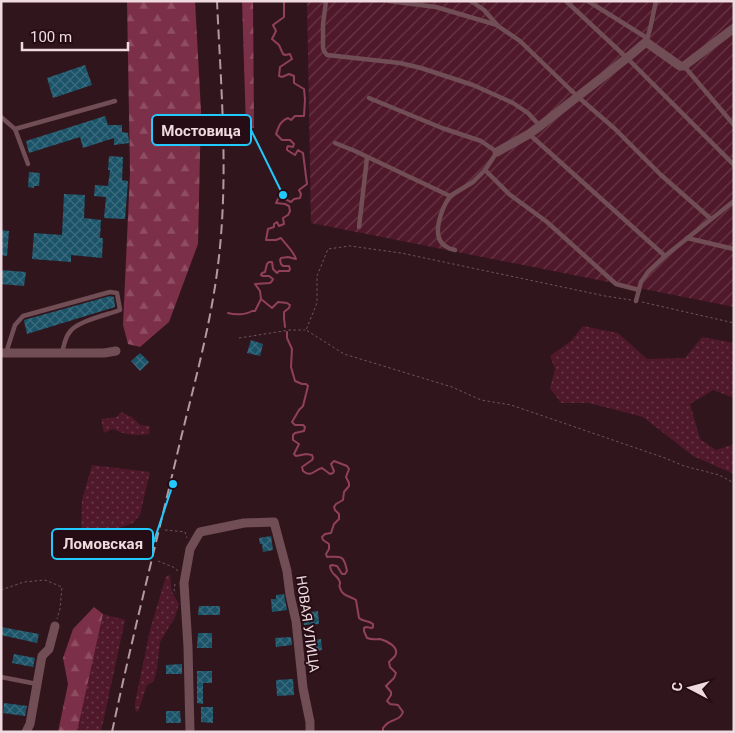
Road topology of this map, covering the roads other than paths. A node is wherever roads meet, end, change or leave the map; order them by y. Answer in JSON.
{"nodes":[{"id":1,"x":326,"y":1,"type":"edge"},
{"id":2,"x":389,"y":1,"type":"edge"},
{"id":3,"x":472,"y":1,"type":"edge"},
{"id":4,"x":566,"y":1,"type":"edge"},
{"id":5,"x":588,"y":1,"type":"edge"},
{"id":6,"x":599,"y":1,"type":"edge"},
{"id":7,"x":656,"y":1,"type":"edge"},
{"id":8,"x":599,"y":9,"type":"junction"},
{"id":9,"x":498,"y":26,"type":"junction"},
{"id":10,"x":734,"y":28,"type":"edge"},
{"id":11,"x":646,"y":40,"type":"junction"},
{"id":12,"x":627,"y":58,"type":"junction"},
{"id":13,"x":684,"y":66,"type":"junction"},
{"id":14,"x":577,"y":96,"type":"junction"},
{"id":15,"x":369,"y":98,"type":"dead end"},
{"id":16,"x":115,"y":101,"type":"dead end"},
{"id":17,"x":1,"y":117,"type":"edge"},
{"id":18,"x":733,"y":121,"type":"edge"},
{"id":19,"x":540,"y":126,"type":"junction"},
{"id":20,"x":15,"y":129,"type":"junction"},
{"id":21,"x":530,"y":134,"type":"junction"},
{"id":22,"x":335,"y":143,"type":"dead end"},
{"id":23,"x":497,"y":152,"type":"junction"},
{"id":24,"x":367,"y":158,"type":"junction"},
{"id":25,"x":28,"y":164,"type":"dead end"},
{"id":26,"x":734,"y":165,"type":"edge"},
{"id":27,"x":485,"y":170,"type":"junction"},
{"id":28,"x":450,"y":196,"type":"junction"},
{"id":29,"x":734,"y":201,"type":"edge"},
{"id":30,"x":711,"y":219,"type":"junction"},
{"id":31,"x":359,"y":226,"type":"dead end"},
{"id":32,"x":687,"y":238,"type":"junction"},
{"id":33,"x":734,"y":249,"type":"edge"},
{"id":34,"x":455,"y":250,"type":"dead end"},
{"id":35,"x":665,"y":256,"type":"junction"},
{"id":36,"x":638,"y":290,"type":"junction"},
{"id":37,"x":636,"y":301,"type":"road end"},
{"id":38,"x":116,"y":351,"type":"dead end"},
{"id":39,"x":62,"y":352,"type":"junction"},
{"id":40,"x":4,"y":353,"type":"edge"},
{"id":41,"x":55,"y":626,"type":"road end"},
{"id":42,"x":1,"y":677,"type":"edge"},
{"id":43,"x":37,"y":684,"type":"junction"},
{"id":44,"x":26,"y":732,"type":"edge"},
{"id":45,"x":190,"y":732,"type":"edge"},
{"id":46,"x":310,"y":732,"type":"edge"}],
"edges":[{"from":1,"to":19,"type":"lane"},
{"from":2,"to":9,"type":"lane"},
{"from":3,"to":9,"type":"lane"},
{"from":4,"to":12,"type":"lane"},
{"from":5,"to":8,"type":"lane"},
{"from":6,"to":8,"type":"lane"},
{"from":7,"to":11,"type":"lane"},
{"from":8,"to":11,"type":"lane"},
{"from":9,"to":14,"type":"lane"},
{"from":10,"to":13,"type":"street"},
{"from":11,"to":12,"type":"street"},
{"from":11,"to":13,"type":"street"},
{"from":12,"to":14,"type":"street"},
{"from":12,"to":26,"type":"lane"},
{"from":13,"to":18,"type":"lane"},
{"from":14,"to":19,"type":"street"},
{"from":14,"to":30,"type":"lane"},
{"from":15,"to":23,"type":"lane"},
{"from":16,"to":20,"type":"lane"},
{"from":17,"to":20,"type":"lane"},
{"from":19,"to":21,"type":"street"},
{"from":20,"to":25,"type":"lane"},
{"from":21,"to":23,"type":"street"},
{"from":21,"to":35,"type":"lane"},
{"from":22,"to":24,"type":"lane"},
{"from":23,"to":27,"type":"lane"},
{"from":24,"to":28,"type":"lane"},
{"from":24,"to":31,"type":"lane"},
{"from":27,"to":28,"type":"lane"},
{"from":27,"to":36,"type":"lane"},
{"from":28,"to":34,"type":"lane"},
{"from":29,"to":30,"type":"lane"},
{"from":30,"to":32,"type":"lane"},
{"from":32,"to":33,"type":"lane"},
{"from":32,"to":35,"type":"lane"},
{"from":35,"to":36,"type":"lane"},
{"from":36,"to":37,"type":"lane"},
{"from":38,"to":39,"type":"street"},
{"from":39,"to":40,"type":"street"},
{"from":39,"to":40,"type":"lane"},
{"from":41,"to":43,"type":"street"},
{"from":42,"to":43,"type":"lane"},
{"from":43,"to":44,"type":"street"},
{"from":45,"to":46,"type":"street","name":"НОВАЯ УЛИЦА"}]}
